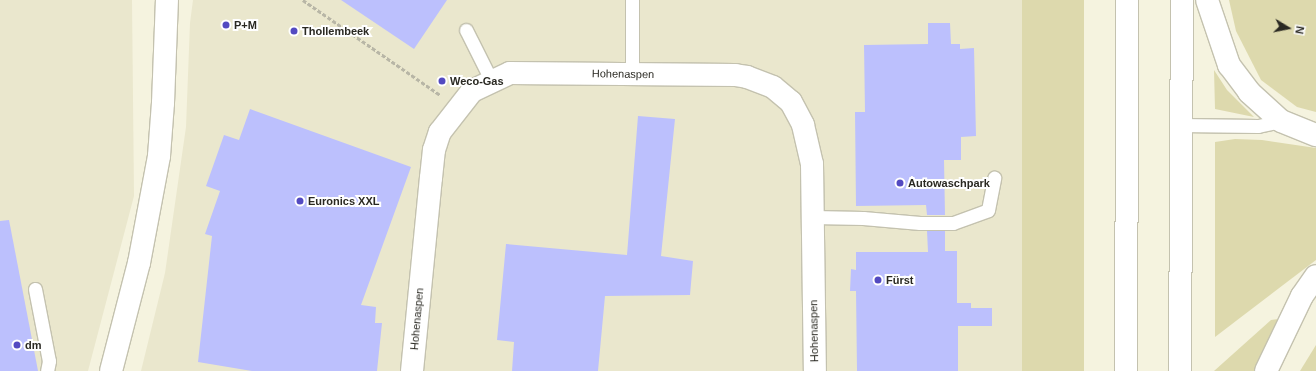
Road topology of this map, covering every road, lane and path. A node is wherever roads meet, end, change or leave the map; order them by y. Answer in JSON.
{"nodes":[{"id":1,"x":167,"y":0,"type":"edge"},
{"id":2,"x":303,"y":0,"type":"edge"},
{"id":3,"x":632,"y":0,"type":"edge"},
{"id":4,"x":1127,"y":0,"type":"edge"},
{"id":5,"x":1182,"y":0,"type":"edge"},
{"id":6,"x":1208,"y":0,"type":"edge"},
{"id":7,"x":466,"y":30,"type":"dead end"},
{"id":8,"x":632,"y":74,"type":"junction"},
{"id":9,"x":492,"y":82,"type":"junction"},
{"id":10,"x":459,"y":108,"type":"junction"},
{"id":11,"x":1281,"y":121,"type":"junction"},
{"id":12,"x":1180,"y":125,"type":"junction"},
{"id":13,"x":1316,"y":135,"type":"edge"},
{"id":14,"x":994,"y":178,"type":"dead end"},
{"id":15,"x":813,"y":217,"type":"junction"},
{"id":16,"x":1316,"y":276,"type":"edge"},
{"id":17,"x":35,"y":289,"type":"dead end"},
{"id":18,"x":47,"y":371,"type":"edge"},
{"id":19,"x":111,"y":371,"type":"edge"},
{"id":20,"x":412,"y":371,"type":"edge"},
{"id":21,"x":815,"y":371,"type":"edge"},
{"id":22,"x":1126,"y":371,"type":"edge"},
{"id":23,"x":1180,"y":371,"type":"edge"},
{"id":24,"x":1266,"y":371,"type":"edge"}],
"edges":[{"from":1,"to":19,"type":"main road"},
{"from":2,"to":10,"type":"path"},
{"from":3,"to":8,"type":"lane"},
{"from":4,"to":22,"type":"main road"},
{"from":5,"to":12,"type":"main road"},
{"from":6,"to":11,"type":"main road"},
{"from":7,"to":9,"type":"lane"},
{"from":8,"to":9,"type":"main road","name":"Hohenaspen"},
{"from":8,"to":15,"type":"main road","name":"Hohenaspen"},
{"from":9,"to":10,"type":"main road","name":"Hohenaspen"},
{"from":10,"to":20,"type":"main road","name":"Hohenaspen"},
{"from":11,"to":12,"type":"lane"},
{"from":11,"to":13,"type":"main road"},
{"from":12,"to":23,"type":"main road"},
{"from":14,"to":15,"type":"lane"},
{"from":15,"to":21,"type":"main road","name":"Hohenaspen"},
{"from":16,"to":24,"type":"main road"},
{"from":17,"to":18,"type":"lane"}]}
